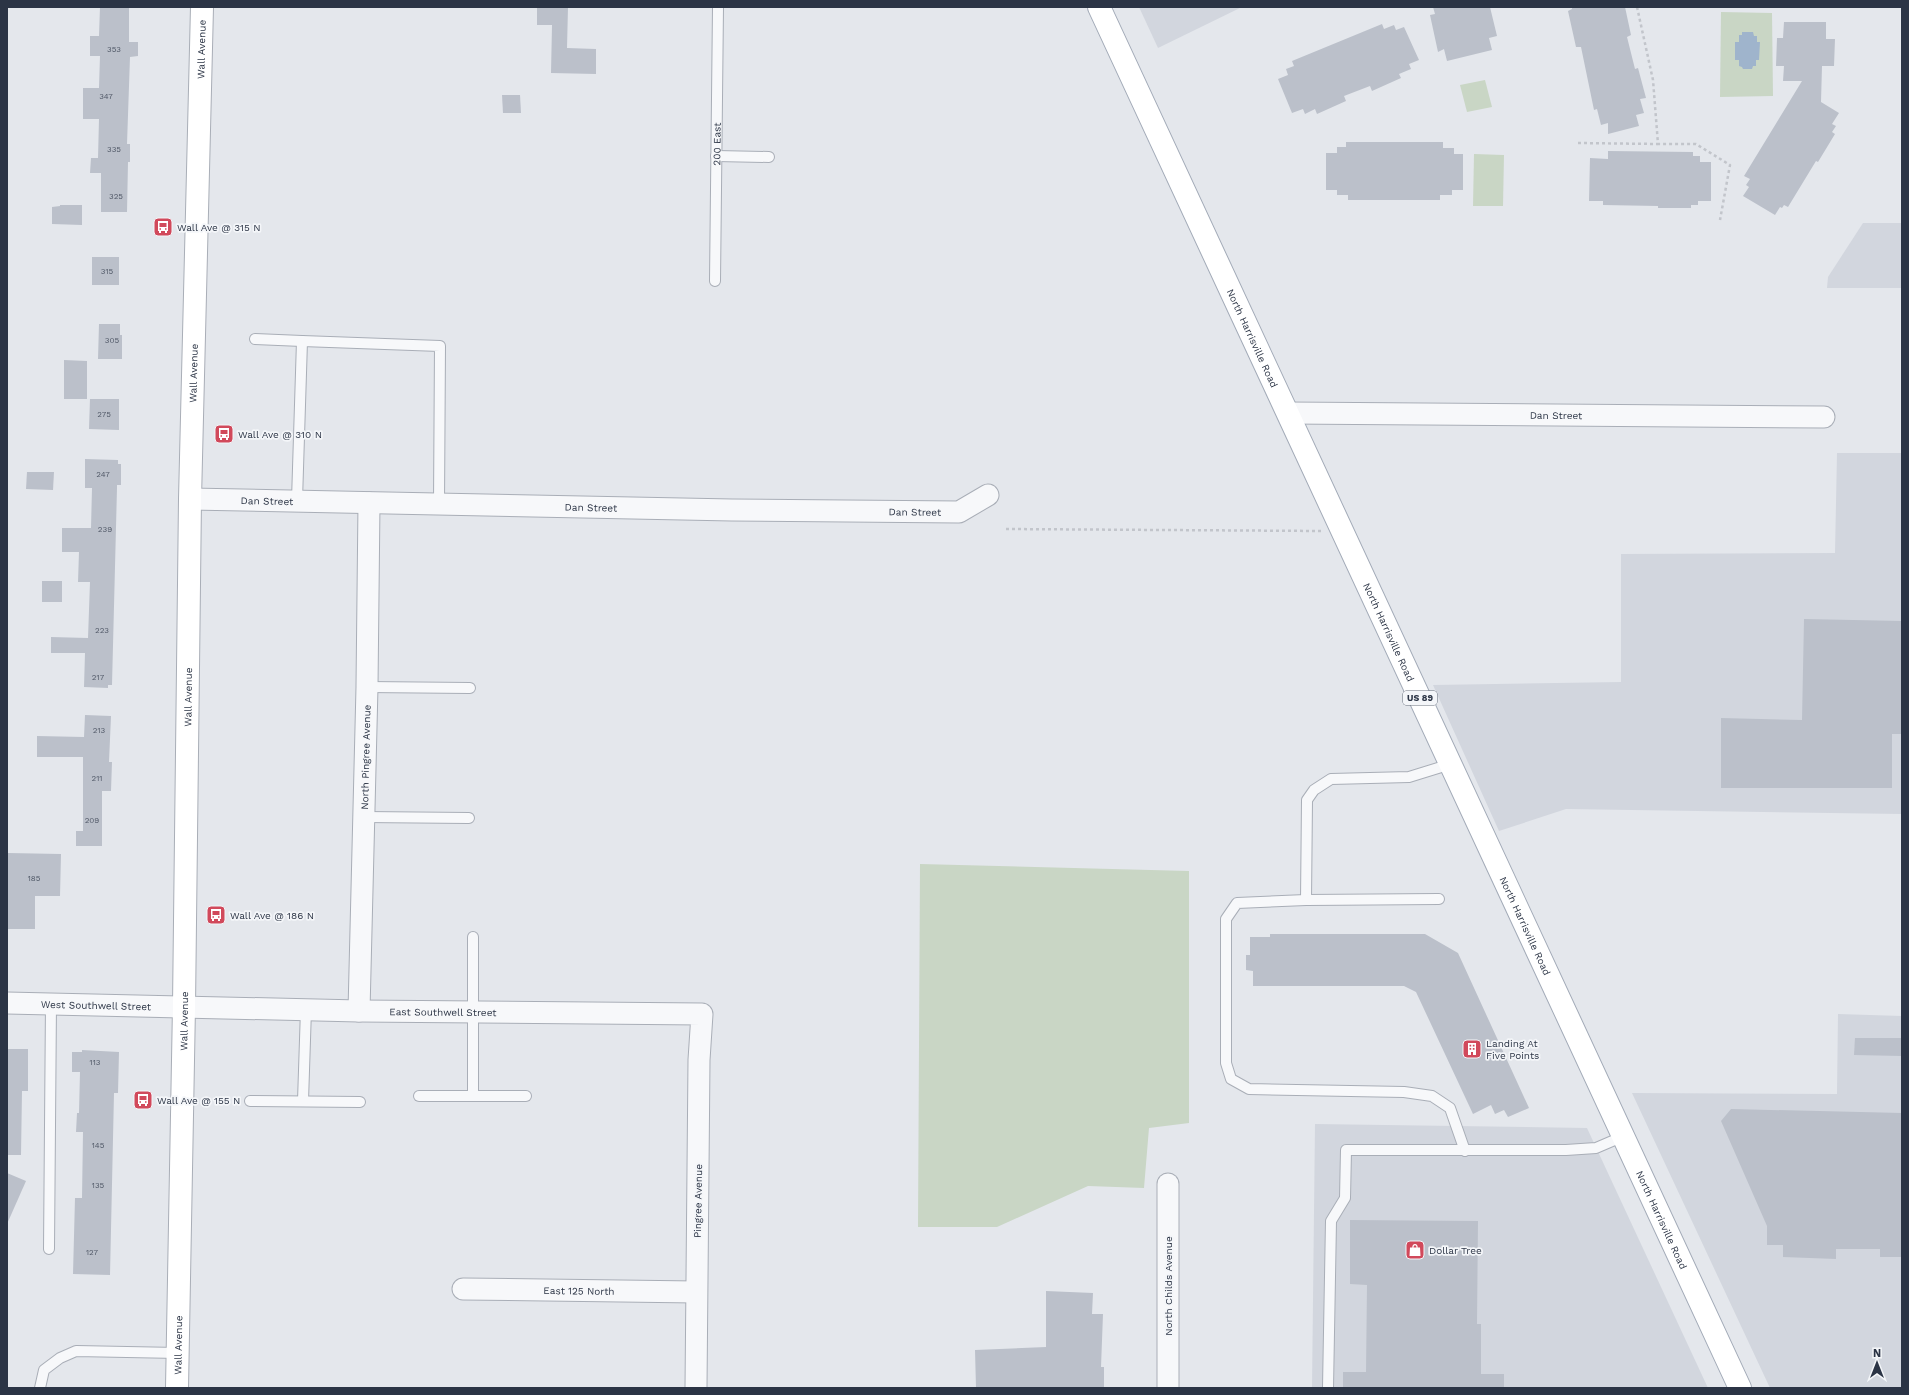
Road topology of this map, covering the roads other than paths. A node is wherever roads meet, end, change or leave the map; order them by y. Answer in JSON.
{"nodes":[{"id":1,"x":202,"y":7,"type":"edge"},
{"id":2,"x":718,"y":7,"type":"edge"},
{"id":3,"x":1099,"y":7,"type":"edge"},
{"id":4,"x":716,"y":156,"type":"junction"},
{"id":5,"x":769,"y":157,"type":"dead end"},
{"id":6,"x":715,"y":281,"type":"dead end"},
{"id":7,"x":255,"y":339,"type":"dead end"},
{"id":8,"x":302,"y":341,"type":"junction"},
{"id":9,"x":1288,"y":413,"type":"junction"},
{"id":10,"x":1824,"y":417,"type":"dead end"},
{"id":11,"x":988,"y":495,"type":"dead end"},
{"id":12,"x":190,"y":499,"type":"junction"},
{"id":13,"x":297,"y":500,"type":"junction"},
{"id":14,"x":369,"y":503,"type":"junction"},
{"id":15,"x":439,"y":503,"type":"junction"},
{"id":16,"x":367,"y":687,"type":"junction"},
{"id":17,"x":470,"y":688,"type":"dead end"},
{"id":18,"x":1452,"y":764,"type":"junction"},
{"id":19,"x":364,"y":817,"type":"junction"},
{"id":20,"x":468,"y":818,"type":"dead end"},
{"id":21,"x":1439,"y":899,"type":"dead end"},
{"id":22,"x":1306,"y":900,"type":"junction"},
{"id":23,"x":473,"y":938,"type":"dead end"},
{"id":24,"x":7,"y":1003,"type":"edge"},
{"id":25,"x":50,"y":1003,"type":"junction"},
{"id":26,"x":184,"y":1006,"type":"junction"},
{"id":27,"x":306,"y":1009,"type":"junction"},
{"id":28,"x":359,"y":1011,"type":"junction"},
{"id":29,"x":473,"y":1012,"type":"junction"},
{"id":30,"x":702,"y":1014,"type":"joint"},
{"id":31,"x":419,"y":1096,"type":"dead end"},
{"id":32,"x":473,"y":1096,"type":"junction"},
{"id":33,"x":526,"y":1096,"type":"dead end"},
{"id":34,"x":250,"y":1101,"type":"dead end"},
{"id":35,"x":303,"y":1101,"type":"junction"},
{"id":36,"x":360,"y":1102,"type":"dead end"},
{"id":37,"x":1624,"y":1136,"type":"junction"},
{"id":38,"x":1465,"y":1151,"type":"junction"},
{"id":39,"x":1168,"y":1184,"type":"dead end"},
{"id":40,"x":49,"y":1249,"type":"dead end"},
{"id":41,"x":463,"y":1289,"type":"dead end"},
{"id":42,"x":696,"y":1292,"type":"junction"},
{"id":43,"x":178,"y":1353,"type":"junction"},
{"id":44,"x":40,"y":1388,"type":"edge"},
{"id":45,"x":177,"y":1388,"type":"edge"},
{"id":46,"x":696,"y":1388,"type":"edge"},
{"id":47,"x":1168,"y":1388,"type":"edge"},
{"id":48,"x":1328,"y":1388,"type":"edge"},
{"id":49,"x":1740,"y":1388,"type":"edge"}],
"edges":[{"from":1,"to":12,"type":"main road","name":"Wall Avenue"},
{"from":2,"to":4,"type":"lane","name":"200 East"},
{"from":3,"to":9,"type":"main road","name":"North Harrisville Road","number":"US 89"},
{"from":4,"to":5,"type":"lane"},
{"from":4,"to":6,"type":"lane","name":"200 East"},
{"from":7,"to":8,"type":"lane"},
{"from":8,"to":13,"type":"lane"},
{"from":8,"to":15,"type":"lane"},
{"from":9,"to":10,"type":"street","name":"Dan Street"},
{"from":9,"to":18,"type":"main road","name":"North Harrisville Road","number":"US 89"},
{"from":11,"to":15,"type":"street","name":"Dan Street"},
{"from":12,"to":13,"type":"street","name":"Dan Street"},
{"from":12,"to":26,"type":"main road","name":"Wall Avenue"},
{"from":13,"to":14,"type":"street","name":"Dan Street"},
{"from":14,"to":15,"type":"street","name":"Dan Street"},
{"from":14,"to":16,"type":"street","name":"North Pingree Avenue"},
{"from":16,"to":17,"type":"lane"},
{"from":16,"to":19,"type":"street","name":"North Pingree Avenue"},
{"from":18,"to":22,"type":"lane"},
{"from":18,"to":37,"type":"main road","name":"North Harrisville Road","number":"US 89"},
{"from":19,"to":20,"type":"lane"},
{"from":19,"to":28,"type":"street","name":"North Pingree Avenue"},
{"from":21,"to":22,"type":"lane"},
{"from":22,"to":38,"type":"lane"},
{"from":23,"to":29,"type":"lane"},
{"from":24,"to":25,"type":"street","name":"West Southwell Street"},
{"from":25,"to":26,"type":"street","name":"West Southwell Street"},
{"from":25,"to":40,"type":"lane"},
{"from":26,"to":27,"type":"street","name":"East Southwell Street"},
{"from":26,"to":43,"type":"main road","name":"Wall Avenue"},
{"from":27,"to":28,"type":"street","name":"East Southwell Street"},
{"from":27,"to":35,"type":"lane"},
{"from":28,"to":29,"type":"street","name":"East Southwell Street"},
{"from":29,"to":30,"type":"street","name":"East Southwell Street"},
{"from":29,"to":32,"type":"lane"},
{"from":30,"to":42,"type":"street","name":"Pingree Avenue"},
{"from":31,"to":32,"type":"lane"},
{"from":32,"to":33,"type":"lane"},
{"from":34,"to":35,"type":"lane"},
{"from":35,"to":36,"type":"lane"},
{"from":37,"to":38,"type":"lane"},
{"from":37,"to":49,"type":"main road","name":"North Harrisville Road","number":"US 89"},
{"from":38,"to":48,"type":"lane"},
{"from":39,"to":47,"type":"street","name":"North Childs Avenue"},
{"from":41,"to":42,"type":"street","name":"East 125 North"},
{"from":42,"to":46,"type":"street","name":"Pingree Avenue"},
{"from":43,"to":44,"type":"lane"},
{"from":43,"to":45,"type":"main road","name":"Wall Avenue"}]}
